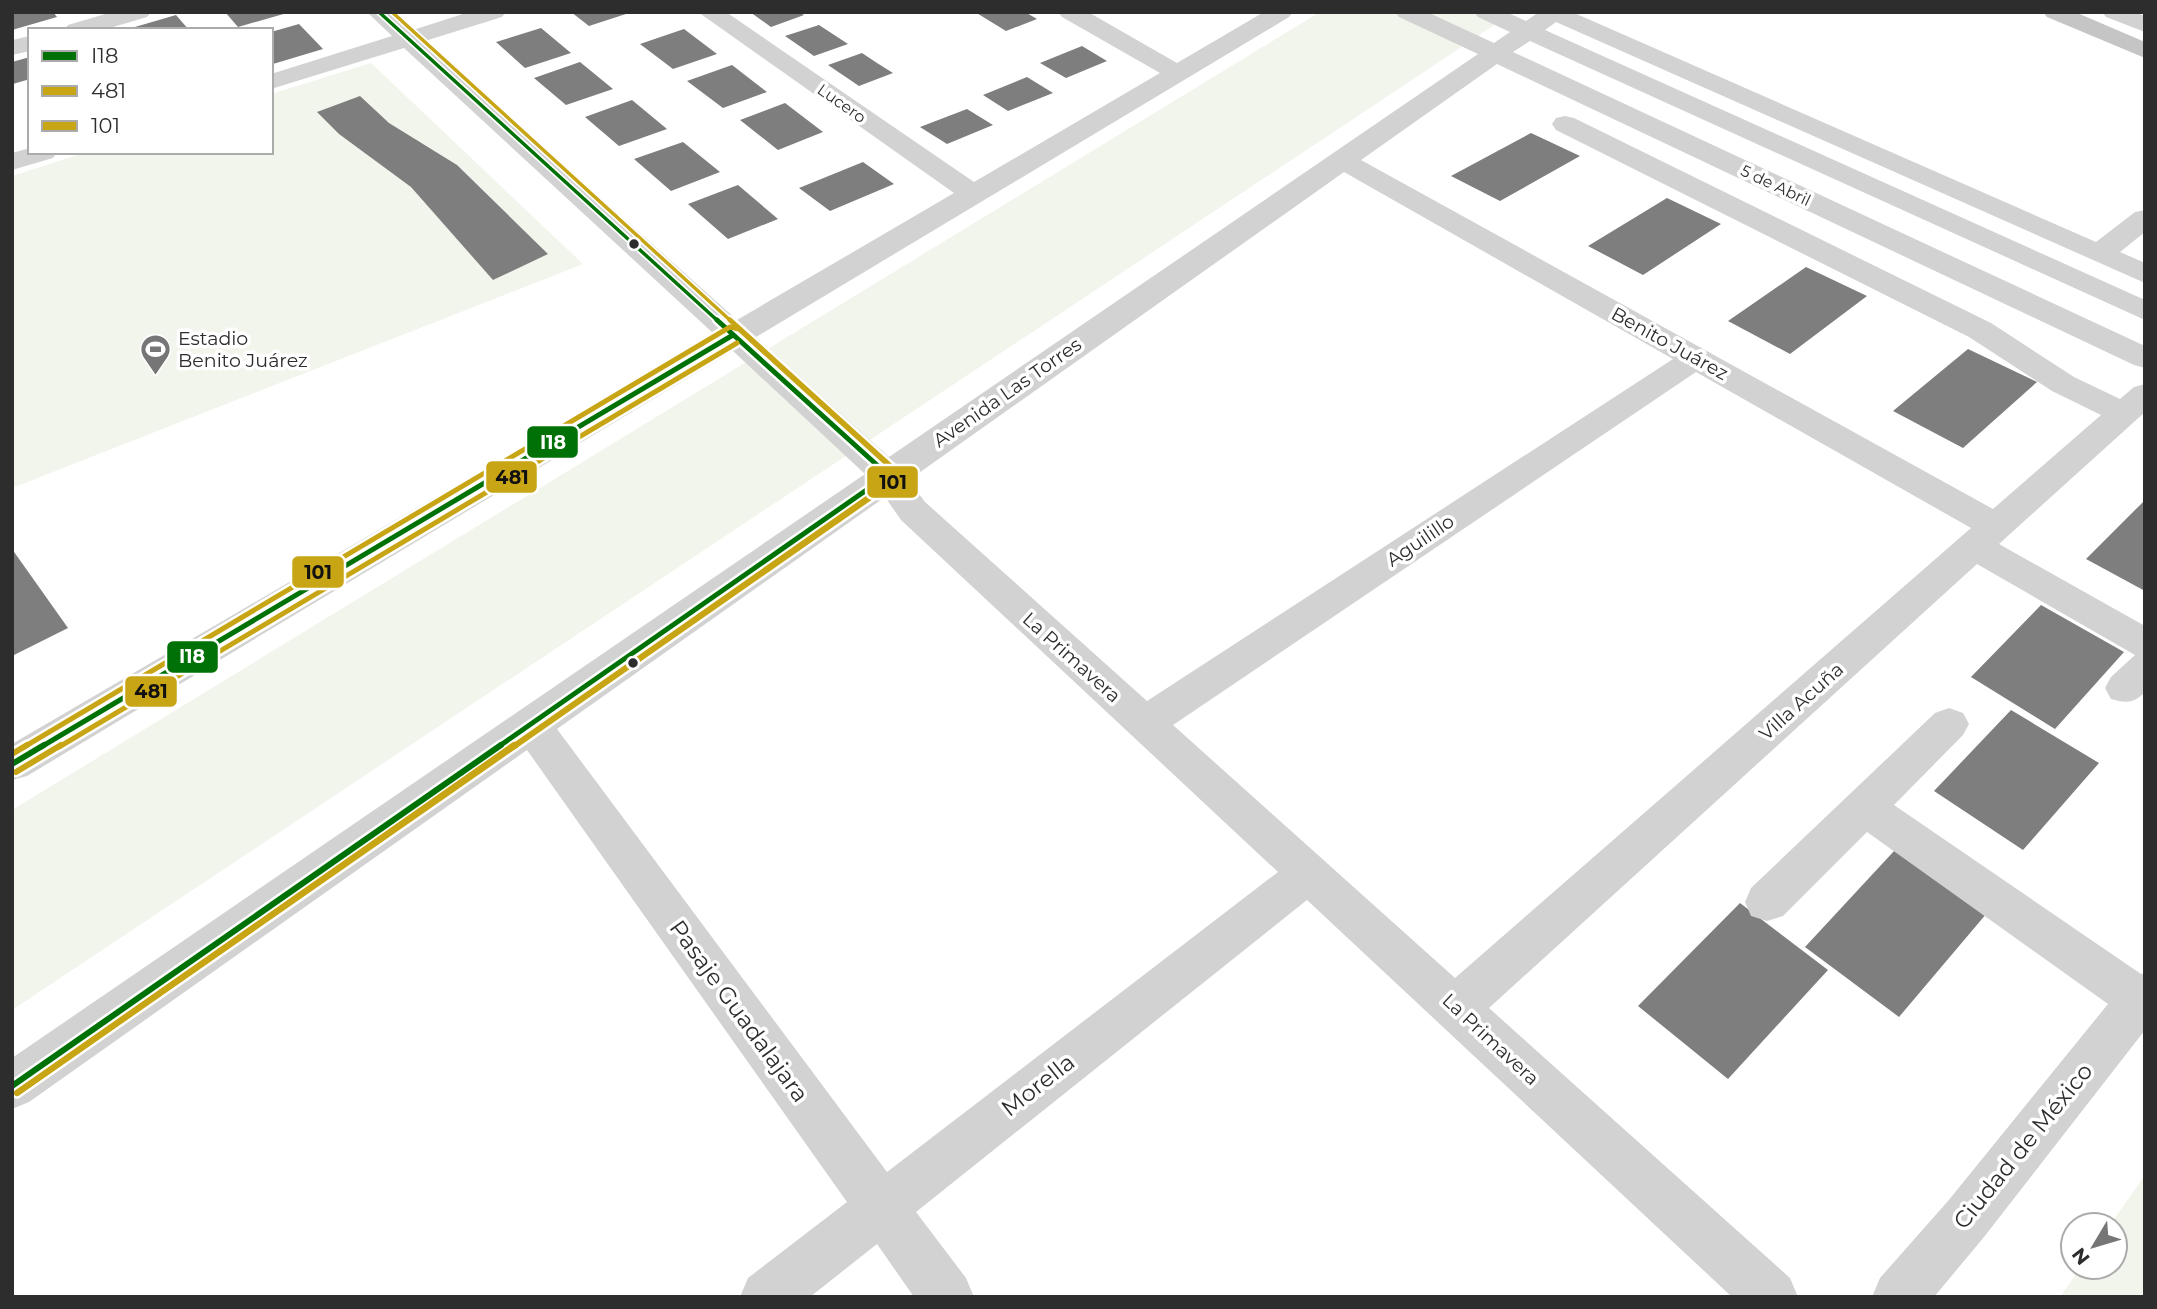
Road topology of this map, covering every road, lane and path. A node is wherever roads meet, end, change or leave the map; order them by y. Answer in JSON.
{"nodes":[{"id":1,"x":139,"y":12,"type":"edge"},
{"id":2,"x":379,"y":12,"type":"edge"},
{"id":3,"x":494,"y":12,"type":"edge"},
{"id":4,"x":710,"y":12,"type":"edge"},
{"id":5,"x":1070,"y":12,"type":"edge"},
{"id":6,"x":1281,"y":12,"type":"edge"},
{"id":7,"x":1407,"y":12,"type":"edge"},
{"id":8,"x":1486,"y":12,"type":"edge"},
{"id":9,"x":2055,"y":12,"type":"edge"},
{"id":10,"x":2114,"y":12,"type":"edge"},
{"id":11,"x":2139,"y":12,"type":"edge"},
{"id":12,"x":1553,"y":13,"type":"edge"},
{"id":13,"x":2145,"y":15,"type":"edge"},
{"id":14,"x":2145,"y":25,"type":"edge"},
{"id":15,"x":83,"y":28,"type":"edge"},
{"id":16,"x":1528,"y":31,"type":"junction"},
{"id":17,"x":408,"y":39,"type":"junction"},
{"id":18,"x":2145,"y":51,"type":"edge"},
{"id":19,"x":1495,"y":54,"type":"junction"},
{"id":20,"x":1179,"y":74,"type":"junction"},
{"id":21,"x":273,"y":81,"type":"edge"},
{"id":22,"x":1564,"y":124,"type":"dead end"},
{"id":23,"x":38,"y":154,"type":"edge"},
{"id":24,"x":1342,"y":160,"type":"junction"},
{"id":25,"x":12,"y":162,"type":"edge"},
{"id":26,"x":973,"y":194,"type":"junction"},
{"id":27,"x":2145,"y":218,"type":"edge"},
{"id":28,"x":2099,"y":254,"type":"junction"},
{"id":29,"x":2145,"y":274,"type":"edge"},
{"id":30,"x":2145,"y":311,"type":"edge"},
{"id":31,"x":733,"y":335,"type":"junction"},
{"id":32,"x":1696,"y":358,"type":"junction"},
{"id":33,"x":2145,"y":358,"type":"edge"},
{"id":34,"x":2134,"y":404,"type":"edge"},
{"id":35,"x":888,"y":475,"type":"junction"},
{"id":36,"x":1986,"y":537,"type":"junction"},
{"id":37,"x":2145,"y":644,"type":"edge"},
{"id":38,"x":1145,"y":723,"type":"junction"},
{"id":39,"x":1949,"y":724,"type":"dead end"},
{"id":40,"x":531,"y":725,"type":"junction"},
{"id":41,"x":12,"y":764,"type":"edge"},
{"id":42,"x":1864,"y":807,"type":"junction"},
{"id":43,"x":1309,"y":873,"type":"junction"},
{"id":44,"x":1767,"y":902,"type":"dead end"},
{"id":45,"x":2143,"y":997,"type":"edge"},
{"id":46,"x":1456,"y":1007,"type":"junction"},
{"id":47,"x":12,"y":1086,"type":"edge"},
{"id":48,"x":881,"y":1208,"type":"junction"},
{"id":49,"x":767,"y":1297,"type":"edge"},
{"id":50,"x":947,"y":1297,"type":"edge"},
{"id":51,"x":1772,"y":1297,"type":"edge"},
{"id":52,"x":1899,"y":1297,"type":"edge"}],
"edges":[{"from":1,"to":15,"type":"street"},
{"from":2,"to":17,"type":"street","name":"La Primavera"},
{"from":3,"to":17,"type":"street"},
{"from":4,"to":26,"type":"street","name":"Lucero"},
{"from":5,"to":20,"type":"street"},
{"from":6,"to":20,"type":"street"},
{"from":7,"to":19,"type":"street","name":"5 de Abril"},
{"from":8,"to":16,"type":"street"},
{"from":9,"to":18,"type":"main road"},
{"from":10,"to":14,"type":"street"},
{"from":11,"to":13,"type":"street"},
{"from":12,"to":16,"type":"street","name":"Avenida Las Torres"},
{"from":12,"to":28,"type":"street"},
{"from":16,"to":19,"type":"street","name":"Avenida Las Torres"},
{"from":16,"to":30,"type":"street"},
{"from":17,"to":21,"type":"street"},
{"from":17,"to":31,"type":"street","name":"La Primavera"},
{"from":19,"to":24,"type":"street","name":"Avenida Las Torres"},
{"from":19,"to":33,"type":"street","name":"5 de Abril"},
{"from":20,"to":26,"type":"street"},
{"from":22,"to":34,"type":"street"},
{"from":23,"to":25,"type":"street"},
{"from":24,"to":32,"type":"street","name":"Benito Juárez"},
{"from":24,"to":35,"type":"street","name":"Avenida Las Torres"},
{"from":26,"to":31,"type":"street"},
{"from":27,"to":28,"type":"street"},
{"from":28,"to":29,"type":"street"},
{"from":31,"to":35,"type":"street","name":"La Primavera"},
{"from":31,"to":41,"type":"street"},
{"from":32,"to":36,"type":"street","name":"Benito Juárez"},
{"from":32,"to":38,"type":"street","name":"Aguilillo"},
{"from":34,"to":36,"type":"street","name":"Villa Acuña"},
{"from":35,"to":38,"type":"street","name":"La Primavera"},
{"from":35,"to":40,"type":"street","name":"Avenida Las Torres"},
{"from":36,"to":37,"type":"street","name":"Benito Juárez"},
{"from":36,"to":46,"type":"street","name":"Villa Acuña"},
{"from":38,"to":43,"type":"street","name":"La Primavera"},
{"from":39,"to":42,"type":"street"},
{"from":40,"to":47,"type":"street","name":"Avenida Las Torres"},
{"from":40,"to":48,"type":"street","name":"Pasaje Guadalajara"},
{"from":42,"to":44,"type":"street"},
{"from":42,"to":45,"type":"street"},
{"from":43,"to":46,"type":"street","name":"La Primavera"},
{"from":43,"to":48,"type":"street","name":"Morella"},
{"from":45,"to":52,"type":"street","name":"Ciudad de México"},
{"from":46,"to":51,"type":"street","name":"La Primavera"},
{"from":48,"to":49,"type":"street","name":"Morella"},
{"from":48,"to":50,"type":"street","name":"Pasaje Guadalajara"}]}
